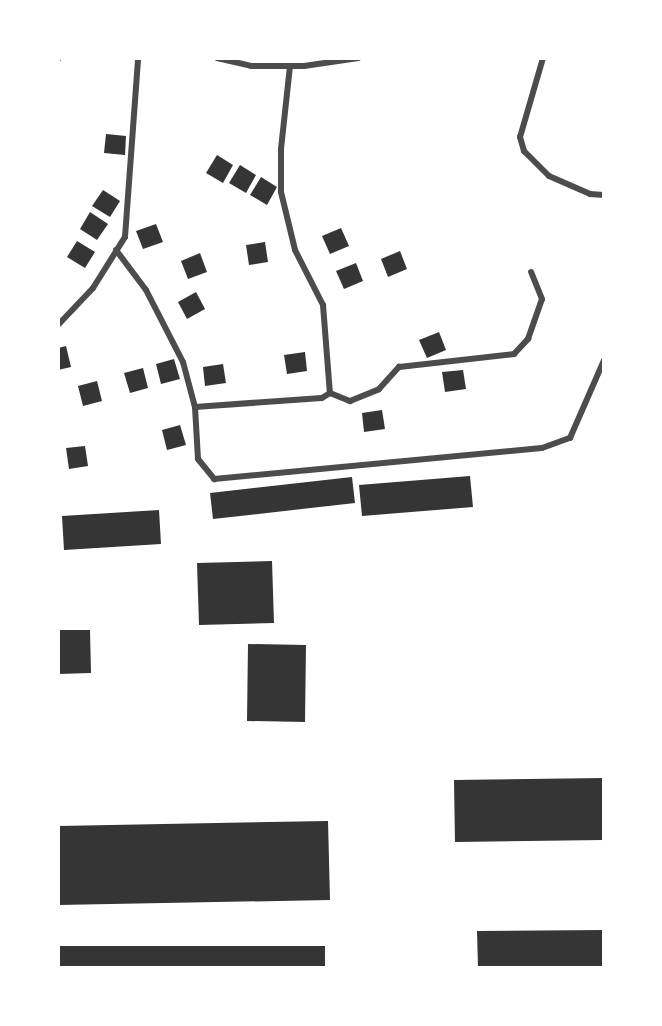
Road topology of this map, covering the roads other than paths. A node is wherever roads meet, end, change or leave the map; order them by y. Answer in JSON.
{"nodes":[{"id":1,"x":138,"y":58,"type":"edge"},
{"id":2,"x":217,"y":58,"type":"edge"},
{"id":3,"x":358,"y":58,"type":"edge"},
{"id":4,"x":543,"y":58,"type":"edge"},
{"id":5,"x":290,"y":66,"type":"junction"},
{"id":6,"x":603,"y":195,"type":"edge"},
{"id":7,"x":116,"y":250,"type":"junction"},
{"id":8,"x":531,"y":272,"type":"dead end"},
{"id":9,"x":58,"y":325,"type":"edge"},
{"id":10,"x":603,"y":360,"type":"edge"},
{"id":11,"x":330,"y":393,"type":"junction"},
{"id":12,"x":195,"y":407,"type":"junction"}],
"edges":[{"from":1,"to":7,"type":"street"},
{"from":2,"to":5,"type":"street"},
{"from":3,"to":5,"type":"street"},
{"from":4,"to":6,"type":"street"},
{"from":5,"to":11,"type":"street"},
{"from":7,"to":9,"type":"street"},
{"from":7,"to":12,"type":"street"},
{"from":8,"to":11,"type":"street"},
{"from":10,"to":12,"type":"street"},
{"from":11,"to":12,"type":"street"}]}
